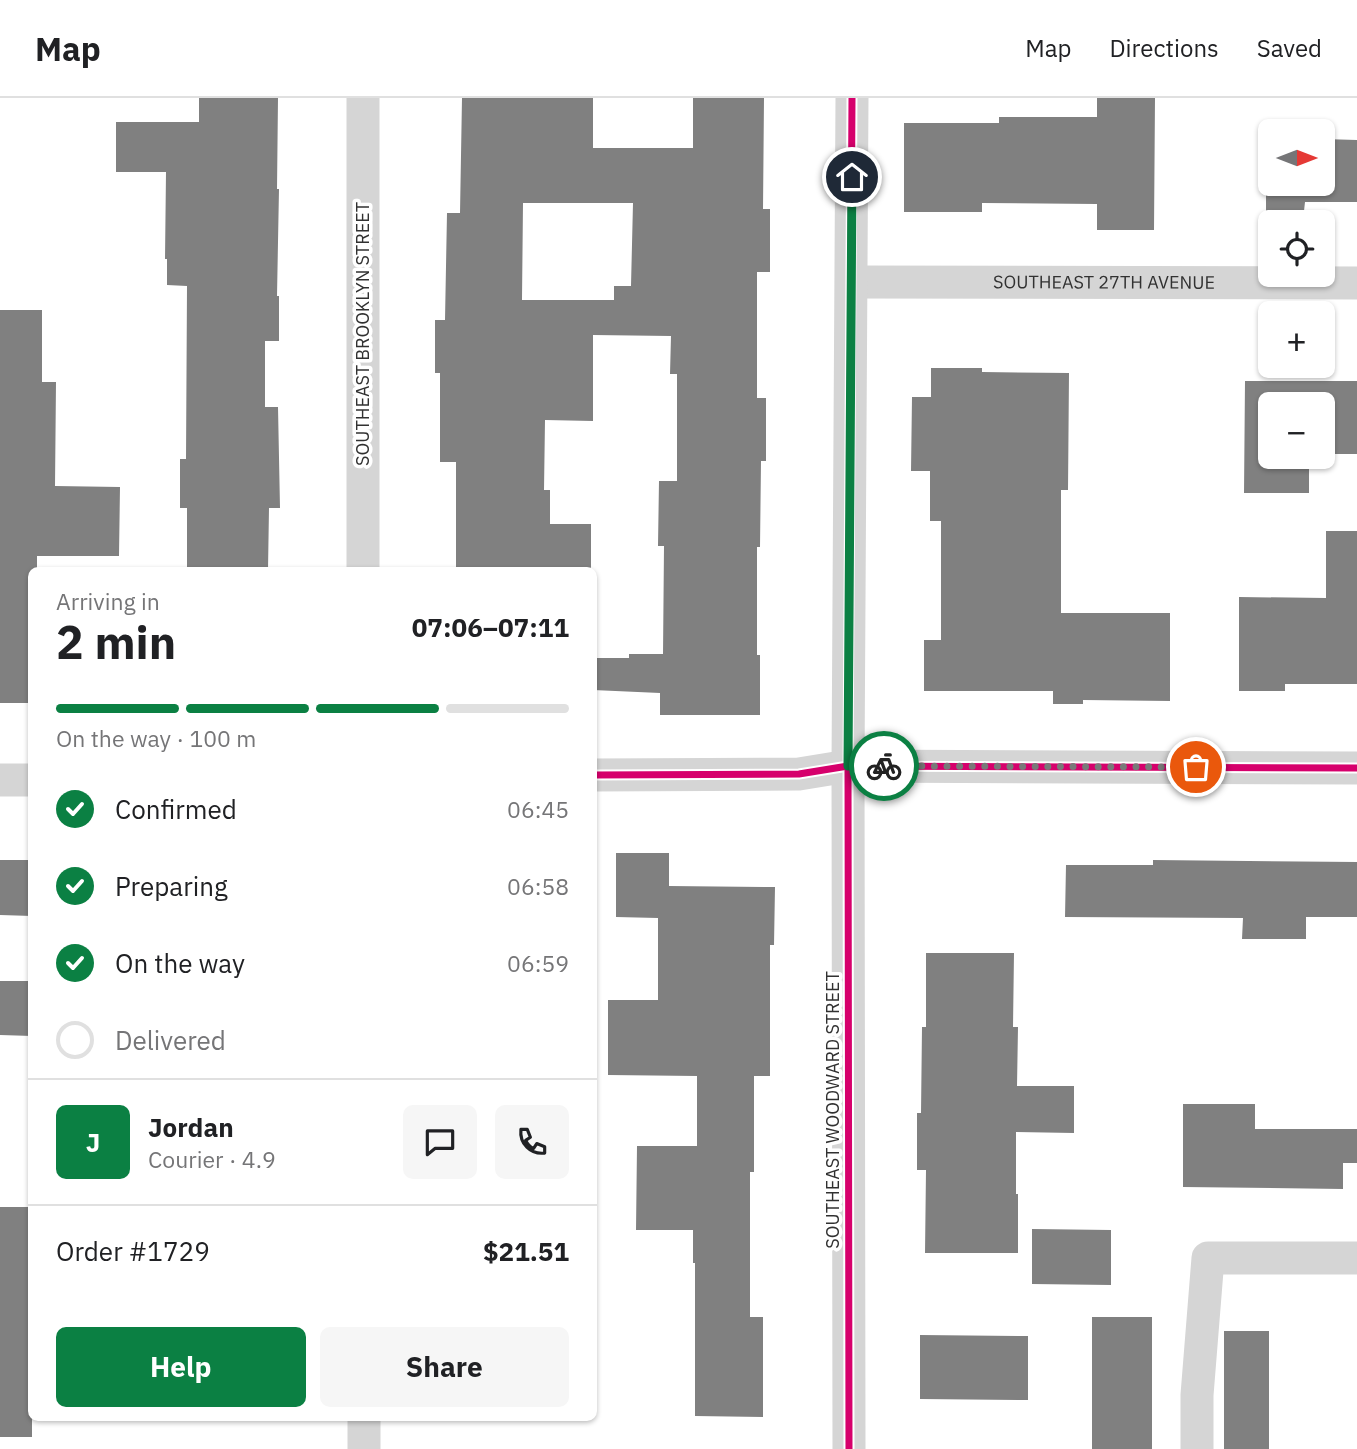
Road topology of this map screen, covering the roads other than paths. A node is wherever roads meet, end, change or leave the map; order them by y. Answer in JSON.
{"nodes":[{"id":1,"x":363,"y":98,"type":"edge"},
{"id":2,"x":852,"y":98,"type":"edge"},
{"id":3,"x":852,"y":282,"type":"junction"},
{"id":4,"x":1357,"y":283,"type":"edge"},
{"id":5,"x":363,"y":567,"type":"edge"},
{"id":6,"x":848,"y":766,"type":"junction"},
{"id":7,"x":1357,"y":768,"type":"edge"},
{"id":8,"x":597,"y":775,"type":"edge"},
{"id":9,"x":0,"y":780,"type":"edge"},
{"id":10,"x":28,"y":780,"type":"edge"},
{"id":11,"x":1357,"y":1258,"type":"edge"},
{"id":12,"x":364,"y":1421,"type":"edge"},
{"id":13,"x":364,"y":1449,"type":"edge"},
{"id":14,"x":849,"y":1449,"type":"edge"},
{"id":15,"x":1197,"y":1449,"type":"edge"}],
"edges":[{"from":1,"to":5,"type":"street","name":"SOUTHEAST BROOKLYN STREET"},
{"from":2,"to":3,"type":"street","name":"SOUTHEAST WOODWARD STREET"},
{"from":3,"to":4,"type":"street","name":"SOUTHEAST 27TH AVENUE"},
{"from":3,"to":6,"type":"street","name":"SOUTHEAST WOODWARD STREET"},
{"from":6,"to":7,"type":"street"},
{"from":6,"to":8,"type":"street"},
{"from":6,"to":14,"type":"street","name":"SOUTHEAST WOODWARD STREET"},
{"from":9,"to":10,"type":"street"},
{"from":11,"to":15,"type":"street"},
{"from":12,"to":13,"type":"street"}]}
